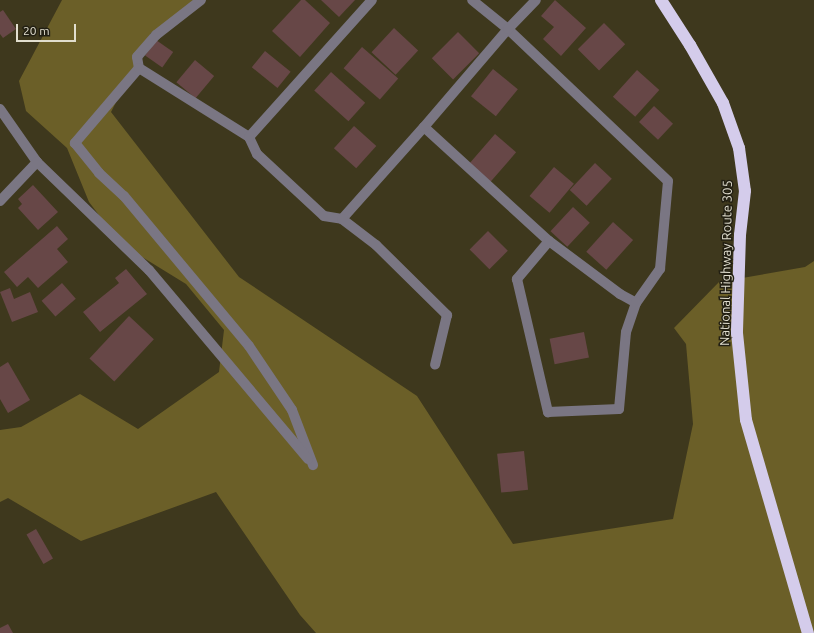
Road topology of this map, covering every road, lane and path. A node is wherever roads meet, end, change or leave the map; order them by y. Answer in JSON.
{"nodes":[{"id":1,"x":201,"y":0,"type":"edge"},
{"id":2,"x":372,"y":0,"type":"edge"},
{"id":3,"x":472,"y":0,"type":"edge"},
{"id":4,"x":536,"y":0,"type":"edge"},
{"id":5,"x":660,"y":0,"type":"edge"},
{"id":6,"x":508,"y":30,"type":"junction"},
{"id":7,"x":140,"y":68,"type":"junction"},
{"id":8,"x":0,"y":109,"type":"edge"},
{"id":9,"x":424,"y":127,"type":"junction"},
{"id":10,"x":249,"y":137,"type":"junction"},
{"id":11,"x":37,"y":162,"type":"junction"},
{"id":12,"x":0,"y":201,"type":"edge"},
{"id":13,"x":342,"y":219,"type":"junction"},
{"id":14,"x":549,"y":241,"type":"junction"},
{"id":15,"x":636,"y":303,"type":"junction"},
{"id":16,"x":435,"y":365,"type":"dead end"},
{"id":17,"x":808,"y":633,"type":"edge"}],
"edges":[{"from":1,"to":7,"type":"street"},
{"from":2,"to":10,"type":"street"},
{"from":3,"to":6,"type":"street"},
{"from":4,"to":6,"type":"street"},
{"from":5,"to":17,"type":"highway","name":"National Highway Route 305"},
{"from":6,"to":9,"type":"street"},
{"from":6,"to":15,"type":"street"},
{"from":7,"to":10,"type":"street"},
{"from":7,"to":11,"type":"street"},
{"from":8,"to":11,"type":"street"},
{"from":9,"to":13,"type":"street"},
{"from":9,"to":14,"type":"street"},
{"from":10,"to":13,"type":"street"},
{"from":11,"to":12,"type":"street"},
{"from":13,"to":16,"type":"street"},
{"from":14,"to":15,"type":"street"},
{"from":14,"to":15,"type":"street"}]}
